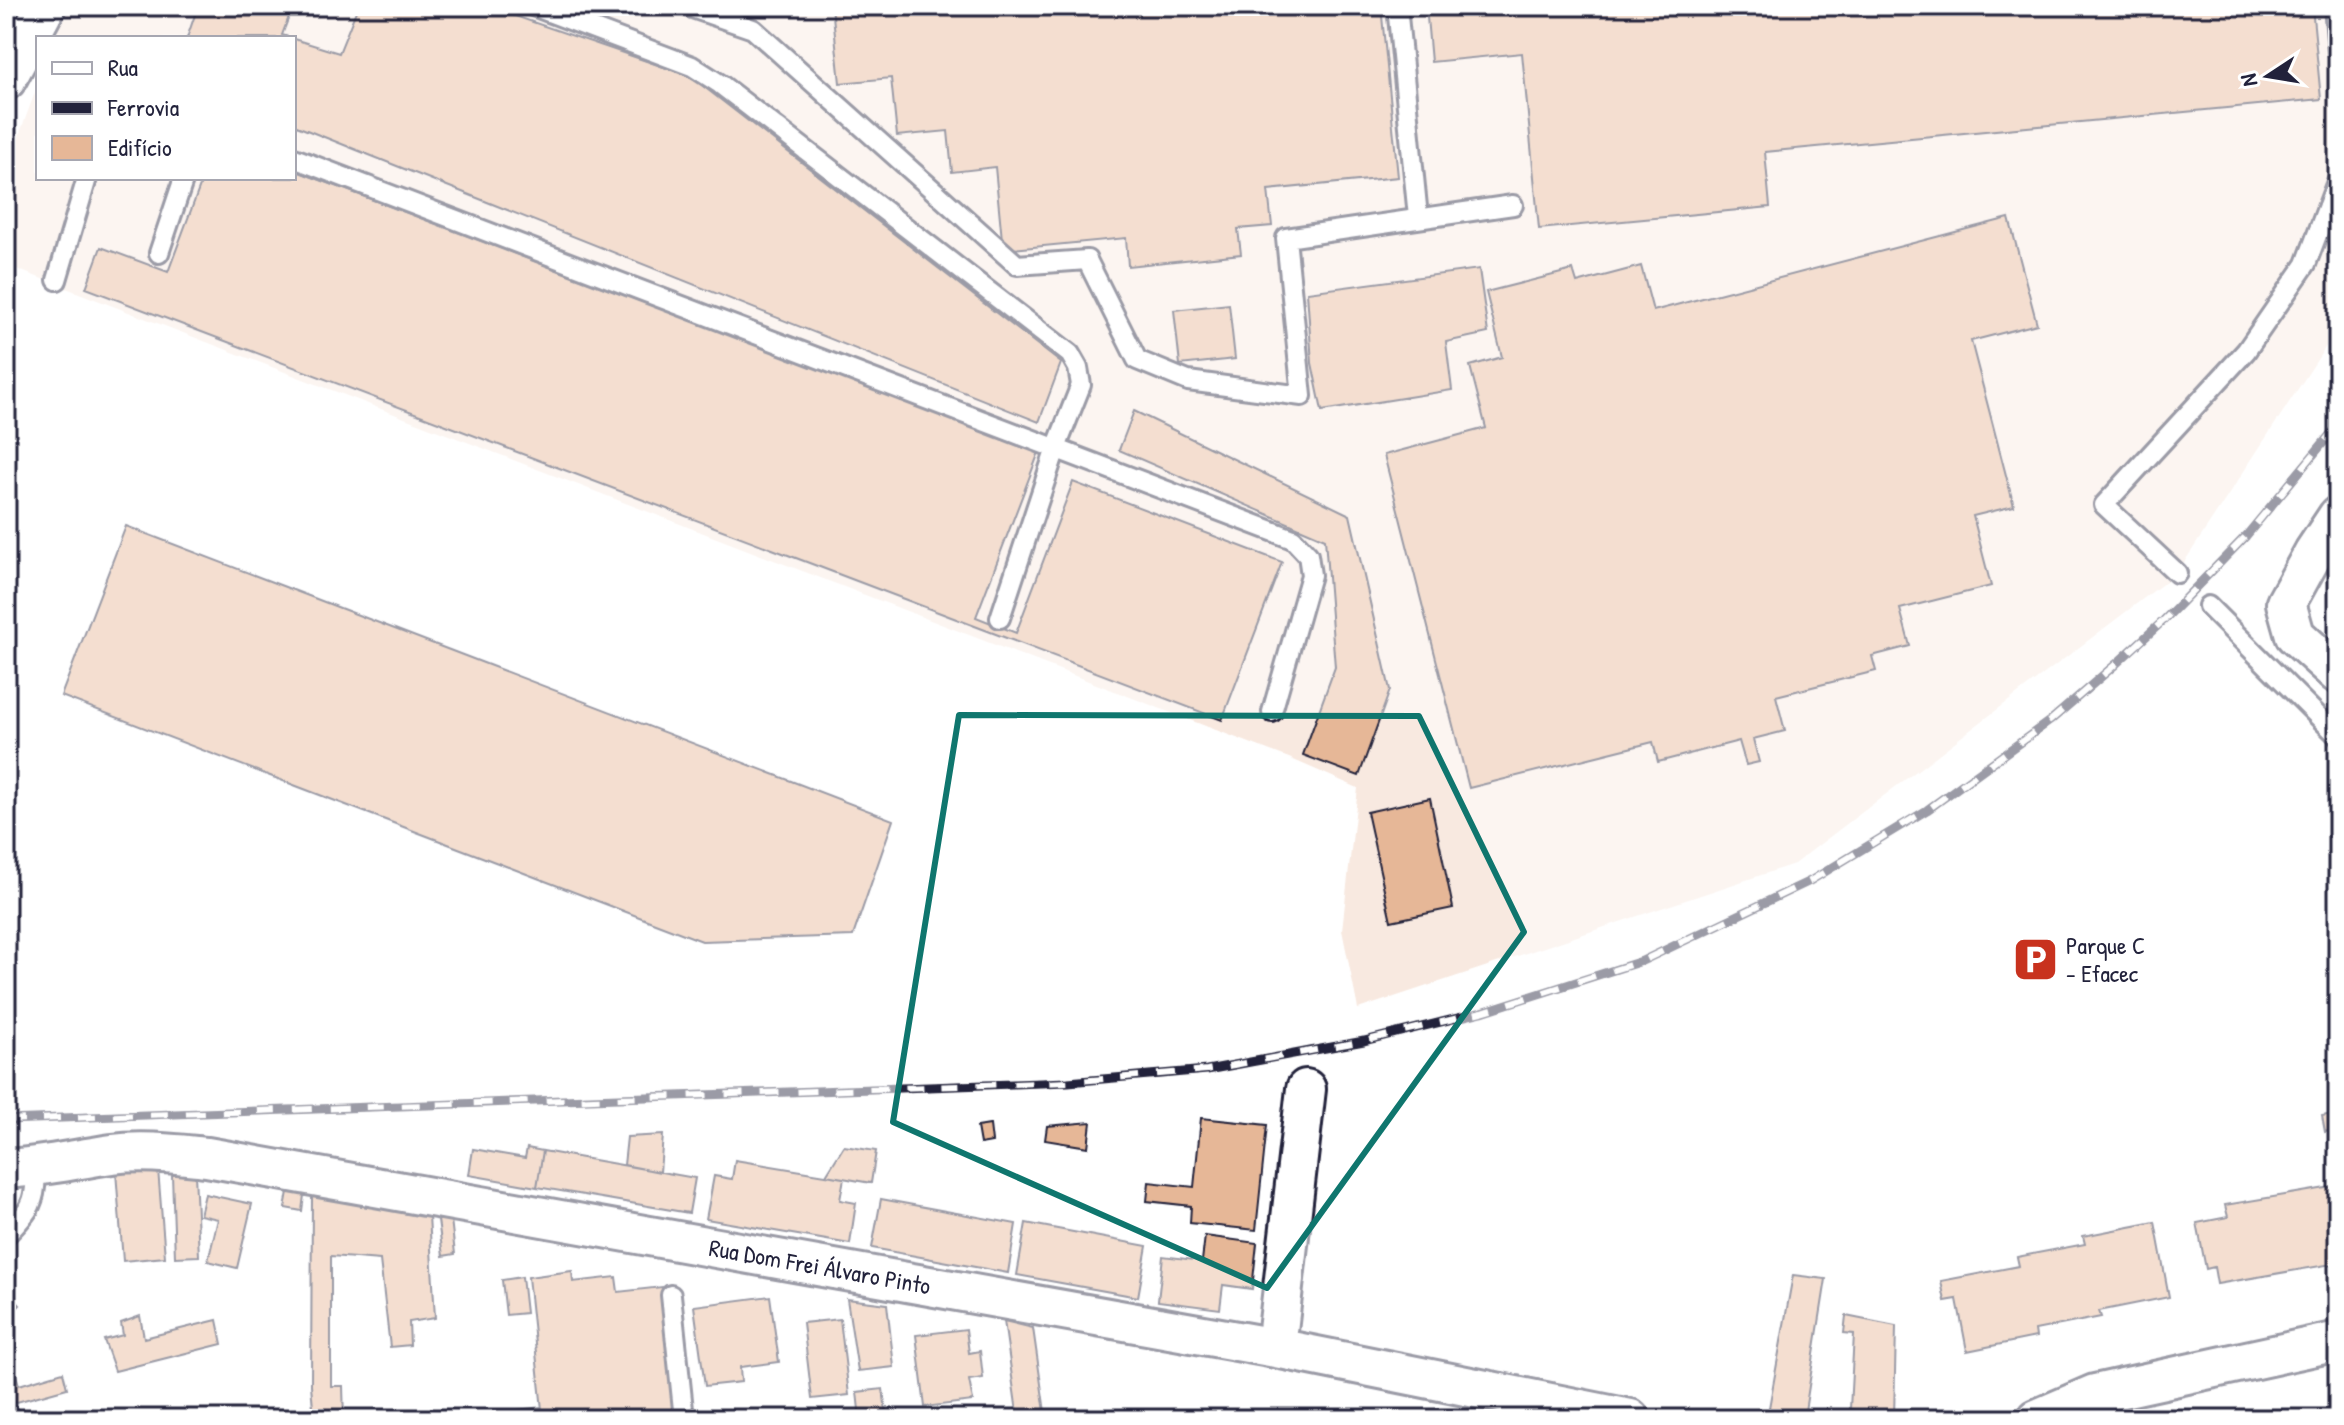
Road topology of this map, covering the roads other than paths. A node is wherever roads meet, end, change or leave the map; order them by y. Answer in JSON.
{"nodes":[{"id":1,"x":46,"y":6,"type":"edge"},
{"id":2,"x":533,"y":6,"type":"edge"},
{"id":3,"x":686,"y":6,"type":"edge"},
{"id":4,"x":1397,"y":6,"type":"edge"},
{"id":5,"x":2334,"y":6,"type":"edge"},
{"id":6,"x":2338,"y":51,"type":"edge"},
{"id":7,"x":22,"y":64,"type":"edge"},
{"id":8,"x":296,"y":159,"type":"edge"},
{"id":9,"x":2338,"y":179,"type":"edge"},
{"id":10,"x":86,"y":180,"type":"edge"},
{"id":11,"x":183,"y":180,"type":"edge"},
{"id":12,"x":1513,"y":205,"type":"dead end"},
{"id":13,"x":1418,"y":217,"type":"junction"},
{"id":14,"x":159,"y":253,"type":"dead end"},
{"id":15,"x":57,"y":280,"type":"dead end"},
{"id":16,"x":1056,"y":448,"type":"junction"},
{"id":17,"x":2338,"y":516,"type":"edge"},
{"id":18,"x":2177,"y":573,"type":"dead end"},
{"id":19,"x":2208,"y":606,"type":"dead end"},
{"id":20,"x":1000,"y":618,"type":"dead end"},
{"id":21,"x":2338,"y":674,"type":"edge"},
{"id":22,"x":1272,"y":712,"type":"dead end"},
{"id":23,"x":2338,"y":736,"type":"edge"},
{"id":24,"x":1306,"y":1089,"type":"dead end"},
{"id":25,"x":20,"y":1168,"type":"edge"},
{"id":26,"x":6,"y":1235,"type":"edge"},
{"id":27,"x":671,"y":1295,"type":"dead end"},
{"id":28,"x":2338,"y":1341,"type":"edge"},
{"id":29,"x":1276,"y":1348,"type":"junction"},
{"id":30,"x":684,"y":1419,"type":"edge"},
{"id":31,"x":1630,"y":1419,"type":"edge"},
{"id":32,"x":2037,"y":1419,"type":"edge"}],
"edges":[{"from":1,"to":7,"type":"street"},
{"from":2,"to":16,"type":"lane"},
{"from":3,"to":13,"type":"lane"},
{"from":4,"to":13,"type":"lane"},
{"from":5,"to":6,"type":"lane"},
{"from":8,"to":16,"type":"lane"},
{"from":9,"to":18,"type":"lane"},
{"from":10,"to":15,"type":"lane"},
{"from":11,"to":14,"type":"lane"},
{"from":12,"to":13,"type":"lane"},
{"from":16,"to":20,"type":"lane"},
{"from":16,"to":22,"type":"lane"},
{"from":17,"to":21,"type":"street"},
{"from":19,"to":23,"type":"lane"},
{"from":24,"to":29,"type":"street"},
{"from":25,"to":26,"type":"lane"},
{"from":25,"to":29,"type":"street","name":"Rua Dom Frei Álvaro Pinto"},
{"from":27,"to":30,"type":"lane"},
{"from":28,"to":32,"type":"street"},
{"from":29,"to":31,"type":"street","name":"Rua Dom Frei Álvaro Pinto"}]}
